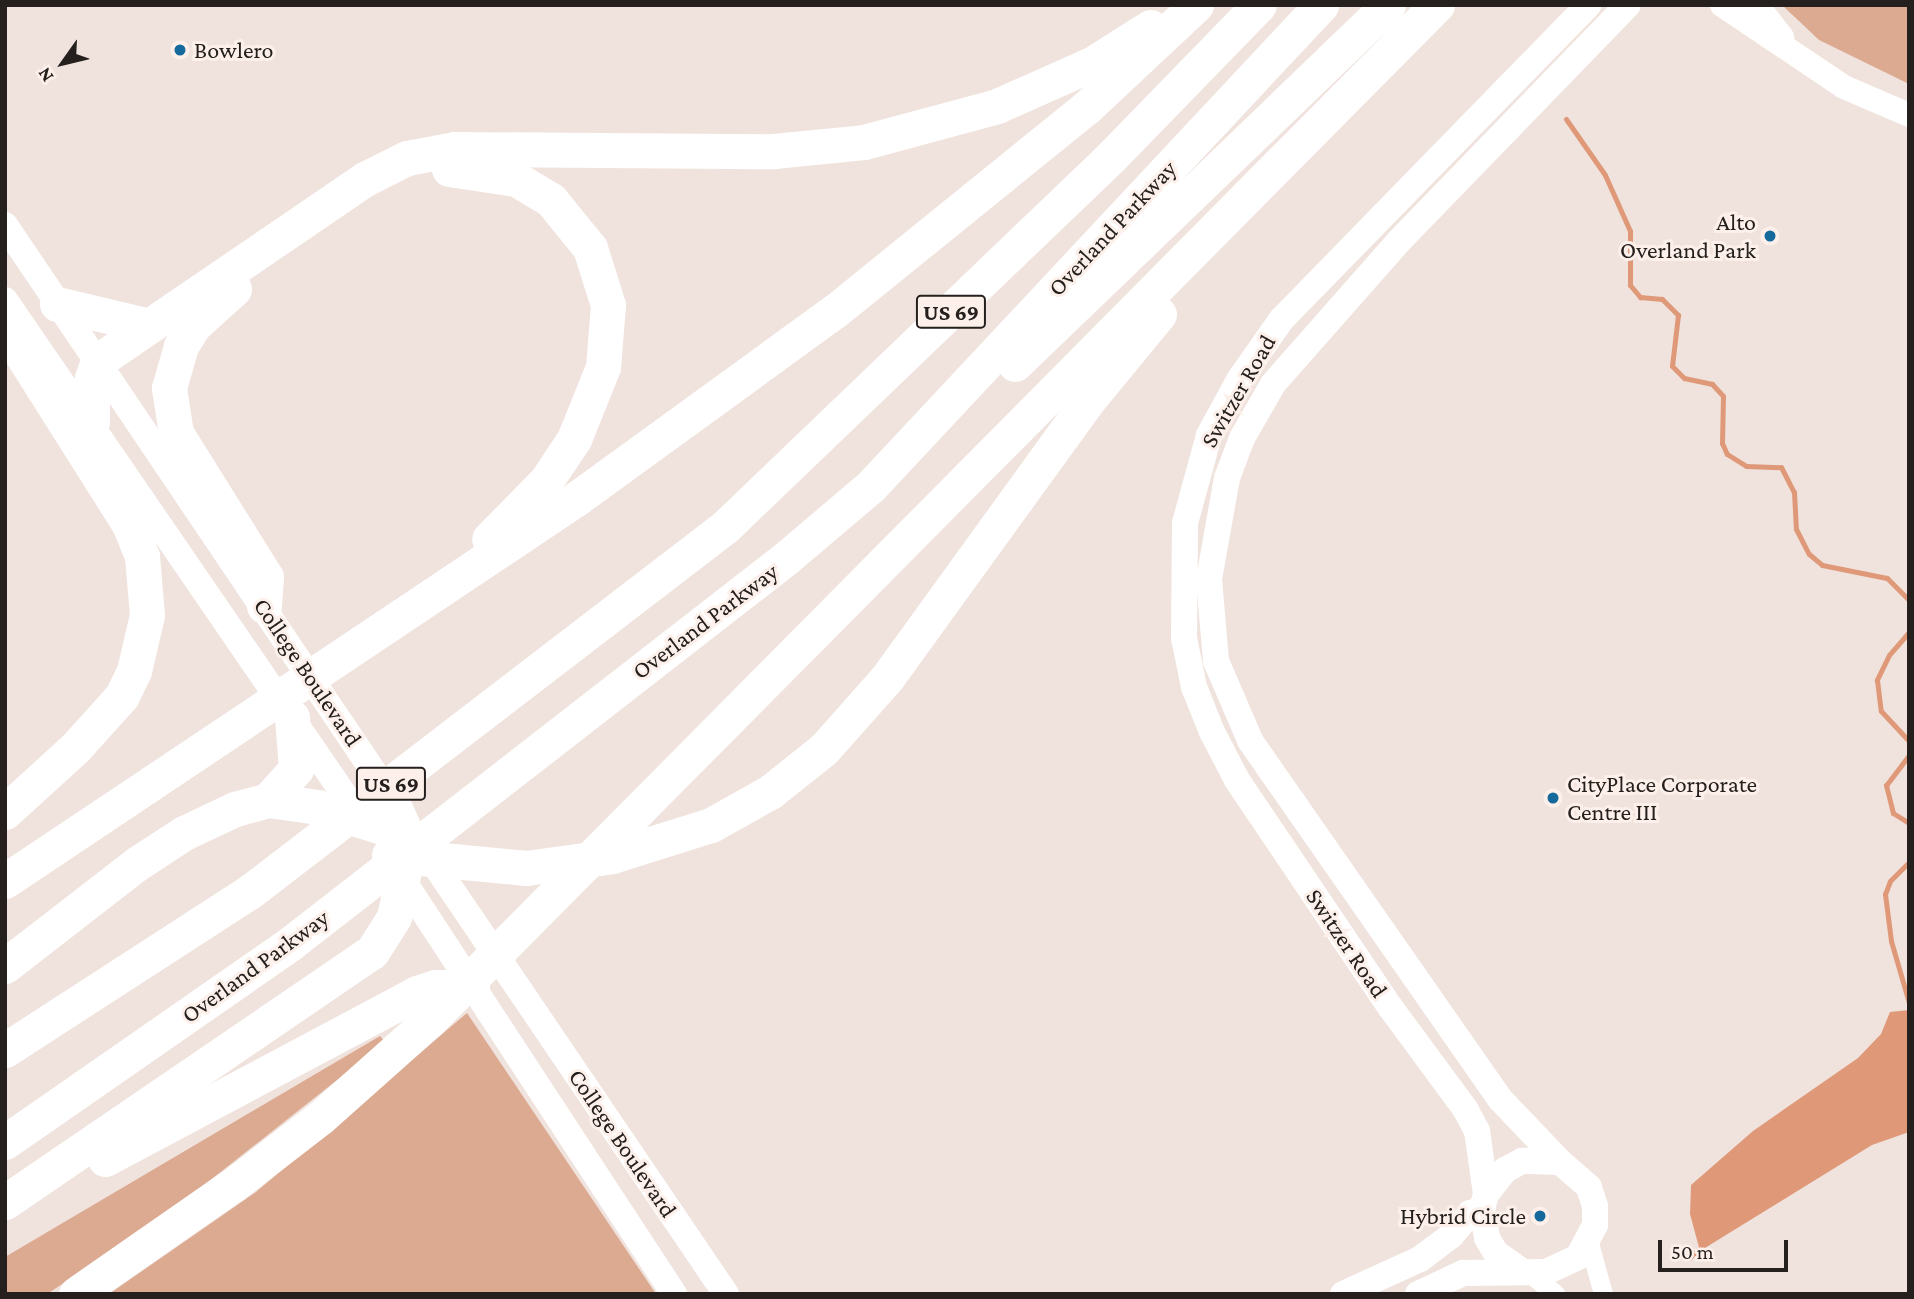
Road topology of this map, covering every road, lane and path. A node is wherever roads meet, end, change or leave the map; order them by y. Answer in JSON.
{"nodes":[{"id":1,"x":1184,"y":5,"type":"edge"},
{"id":2,"x":1196,"y":5,"type":"edge"},
{"id":3,"x":1259,"y":5,"type":"edge"},
{"id":4,"x":1321,"y":5,"type":"edge"},
{"id":5,"x":1388,"y":5,"type":"edge"},
{"id":6,"x":1437,"y":5,"type":"edge"},
{"id":7,"x":1588,"y":5,"type":"edge"},
{"id":8,"x":1628,"y":5,"type":"edge"},
{"id":9,"x":1722,"y":5,"type":"edge"},
{"id":10,"x":1757,"y":5,"type":"edge"},
{"id":11,"x":1796,"y":58,"type":"junction"},
{"id":12,"x":1909,"y":115,"type":"edge"},
{"id":13,"x":1379,"y":219,"type":"junction"},
{"id":14,"x":1220,"y":223,"type":"junction"},
{"id":15,"x":5,"y":225,"type":"edge"},
{"id":16,"x":1400,"y":240,"type":"junction"},
{"id":17,"x":5,"y":300,"type":"edge"},
{"id":18,"x":57,"y":304,"type":"junction"},
{"id":19,"x":146,"y":325,"type":"junction"},
{"id":20,"x":5,"y":328,"type":"edge"},
{"id":21,"x":98,"y":361,"type":"junction"},
{"id":22,"x":92,"y":422,"type":"junction"},
{"id":23,"x":871,"y":486,"type":"junction"},
{"id":24,"x":1181,"y":578,"type":"junction"},
{"id":25,"x":1209,"y":579,"type":"junction"},
{"id":26,"x":264,"y":606,"type":"junction"},
{"id":27,"x":401,"y":616,"type":"junction"},
{"id":28,"x":292,"y":717,"type":"junction"},
{"id":29,"x":386,"y":788,"type":"joint"},
{"id":30,"x":268,"y":800,"type":"junction"},
{"id":31,"x":5,"y":812,"type":"edge"},
{"id":32,"x":365,"y":824,"type":"junction"},
{"id":33,"x":408,"y":855,"type":"junction"},
{"id":34,"x":526,"y":868,"type":"junction"},
{"id":35,"x":5,"y":881,"type":"edge"},
{"id":36,"x":5,"y":966,"type":"edge"},
{"id":37,"x":512,"y":978,"type":"junction"},
{"id":38,"x":1422,"y":983,"type":"junction"},
{"id":39,"x":472,"y":987,"type":"junction"},
{"id":40,"x":1390,"y":1007,"type":"junction"},
{"id":41,"x":5,"y":1050,"type":"edge"},
{"id":42,"x":5,"y":1142,"type":"edge"},
{"id":43,"x":1560,"y":1162,"type":"junction"},
{"id":44,"x":1484,"y":1201,"type":"junction"},
{"id":45,"x":5,"y":1202,"type":"edge"},
{"id":46,"x":5,"y":1210,"type":"edge"},
{"id":47,"x":1589,"y":1243,"type":"junction"},
{"id":48,"x":1524,"y":1271,"type":"junction"},
{"id":49,"x":78,"y":1292,"type":"edge"},
{"id":50,"x":674,"y":1294,"type":"edge"},
{"id":51,"x":726,"y":1294,"type":"edge"},
{"id":52,"x":1343,"y":1294,"type":"edge"},
{"id":53,"x":1418,"y":1294,"type":"edge"},
{"id":54,"x":1555,"y":1294,"type":"edge"},
{"id":55,"x":1603,"y":1294,"type":"edge"}],
"edges":[{"from":1,"to":19,"type":"highway"},
{"from":2,"to":27,"type":"highway"},
{"from":3,"to":41,"type":"highway","name":"Overland Parkway","number":"US 69"},
{"from":4,"to":23,"type":"highway","name":"Overland Parkway","number":"US 69"},
{"from":5,"to":23,"type":"highway"},
{"from":6,"to":14,"type":"highway"},
{"from":7,"to":13,"type":"main road","name":"Switzer Road"},
{"from":8,"to":16,"type":"main road","name":"Switzer Road"},
{"from":9,"to":11,"type":"street"},
{"from":10,"to":11,"type":"street"},
{"from":11,"to":12,"type":"street"},
{"from":13,"to":16,"type":"main road"},
{"from":13,"to":24,"type":"main road","name":"Switzer Road"},
{"from":14,"to":34,"type":"highway"},
{"from":14,"to":49,"type":"highway"},
{"from":15,"to":18,"type":"main road","name":"College Boulevard"},
{"from":16,"to":25,"type":"main road","name":"Switzer Road"},
{"from":17,"to":22,"type":"main road","name":"College Boulevard"},
{"from":18,"to":19,"type":"highway"},
{"from":18,"to":21,"type":"main road","name":"College Boulevard"},
{"from":19,"to":21,"type":"highway"},
{"from":20,"to":31,"type":"highway"},
{"from":21,"to":22,"type":"highway"},
{"from":21,"to":26,"type":"main road","name":"College Boulevard"},
{"from":22,"to":28,"type":"main road","name":"College Boulevard"},
{"from":23,"to":42,"type":"highway","name":"Overland Parkway","number":"US 69"},
{"from":24,"to":25,"type":"main road"},
{"from":24,"to":40,"type":"main road","name":"Switzer Road"},
{"from":25,"to":38,"type":"main road","name":"Switzer Road"},
{"from":26,"to":27,"type":"highway"},
{"from":26,"to":29,"type":"main road","name":"College Boulevard"},
{"from":27,"to":35,"type":"highway"},
{"from":28,"to":30,"type":"highway"},
{"from":28,"to":32,"type":"main road","name":"College Boulevard"},
{"from":29,"to":33,"type":"highway"},
{"from":30,"to":32,"type":"highway"},
{"from":30,"to":36,"type":"highway"},
{"from":32,"to":33,"type":"highway"},
{"from":33,"to":34,"type":"highway"},
{"from":33,"to":37,"type":"main road","name":"College Boulevard"},
{"from":33,"to":39,"type":"main road","name":"College Boulevard"},
{"from":33,"to":45,"type":"highway"},
{"from":34,"to":37,"type":"highway"},
{"from":37,"to":51,"type":"main road","name":"College Boulevard"},
{"from":38,"to":40,"type":"main road"},
{"from":38,"to":43,"type":"main road","name":"Switzer Road"},
{"from":39,"to":46,"type":"highway"},
{"from":39,"to":50,"type":"main road","name":"College Boulevard"},
{"from":40,"to":44,"type":"main road","name":"Switzer Road"},
{"from":43,"to":44,"type":"main road"},
{"from":43,"to":47,"type":"main road"},
{"from":44,"to":48,"type":"main road"},
{"from":44,"to":52,"type":"main road"},
{"from":47,"to":48,"type":"main road"},
{"from":47,"to":55,"type":"street"},
{"from":48,"to":53,"type":"main road"},
{"from":48,"to":54,"type":"street"}]}
